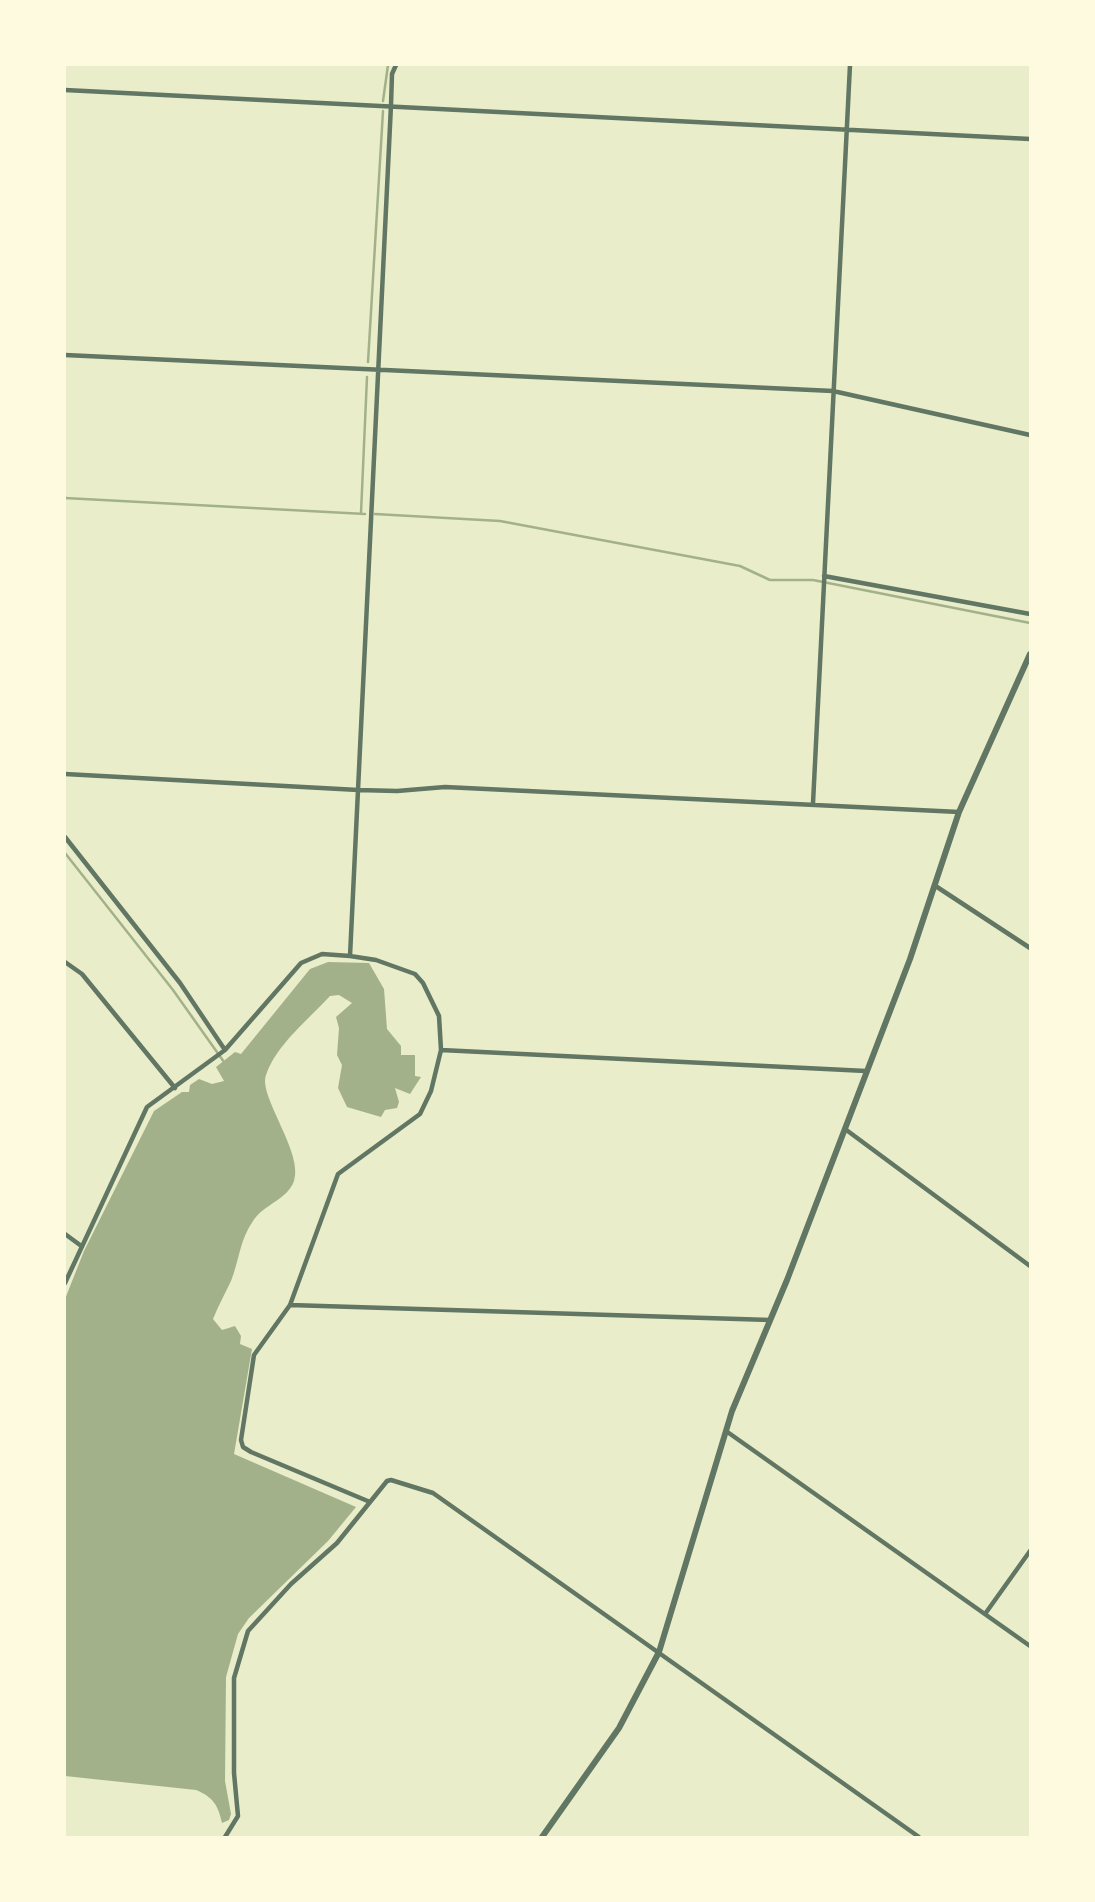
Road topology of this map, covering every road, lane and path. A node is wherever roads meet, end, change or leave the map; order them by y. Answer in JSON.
{"nodes":[{"id":1,"x":396,"y":65,"type":"edge"},
{"id":2,"x":850,"y":65,"type":"edge"},
{"id":3,"x":65,"y":90,"type":"edge"},
{"id":4,"x":391,"y":105,"type":"junction"},
{"id":5,"x":846,"y":128,"type":"junction"},
{"id":6,"x":1030,"y":139,"type":"edge"},
{"id":7,"x":65,"y":355,"type":"edge"},
{"id":8,"x":379,"y":371,"type":"junction"},
{"id":9,"x":833,"y":391,"type":"junction"},
{"id":10,"x":1030,"y":435,"type":"edge"},
{"id":11,"x":824,"y":578,"type":"junction"},
{"id":12,"x":1030,"y":614,"type":"edge"},
{"id":13,"x":1030,"y":654,"type":"edge"},
{"id":14,"x":65,"y":774,"type":"edge"},
{"id":15,"x":358,"y":790,"type":"junction"},
{"id":16,"x":813,"y":803,"type":"junction"},
{"id":17,"x":959,"y":812,"type":"junction"},
{"id":18,"x":65,"y":837,"type":"edge"},
{"id":19,"x":933,"y":884,"type":"junction"},
{"id":20,"x":1030,"y":948,"type":"edge"},
{"id":21,"x":350,"y":956,"type":"junction"},
{"id":22,"x":65,"y":962,"type":"edge"},
{"id":23,"x":441,"y":1050,"type":"junction"},
{"id":24,"x":223,"y":1051,"type":"junction"},
{"id":25,"x":866,"y":1071,"type":"junction"},
{"id":26,"x":175,"y":1088,"type":"junction"},
{"id":27,"x":844,"y":1129,"type":"junction"},
{"id":28,"x":65,"y":1234,"type":"edge"},
{"id":29,"x":80,"y":1245,"type":"junction"},
{"id":30,"x":1030,"y":1266,"type":"edge"},
{"id":31,"x":65,"y":1283,"type":"edge"},
{"id":32,"x":290,"y":1305,"type":"junction"},
{"id":33,"x":770,"y":1320,"type":"junction"},
{"id":34,"x":726,"y":1431,"type":"junction"},
{"id":35,"x":370,"y":1502,"type":"junction"},
{"id":36,"x":1030,"y":1551,"type":"edge"},
{"id":37,"x":985,"y":1614,"type":"junction"},
{"id":38,"x":1030,"y":1646,"type":"edge"},
{"id":39,"x":659,"y":1652,"type":"junction"},
{"id":40,"x":225,"y":1837,"type":"edge"},
{"id":41,"x":542,"y":1837,"type":"edge"},
{"id":42,"x":919,"y":1837,"type":"edge"}],
"edges":[{"from":1,"to":4,"type":"street"},
{"from":2,"to":5,"type":"street"},
{"from":3,"to":4,"type":"street"},
{"from":4,"to":5,"type":"street"},
{"from":4,"to":8,"type":"street"},
{"from":5,"to":6,"type":"street"},
{"from":5,"to":9,"type":"street"},
{"from":7,"to":8,"type":"street"},
{"from":8,"to":9,"type":"street"},
{"from":8,"to":15,"type":"street"},
{"from":9,"to":10,"type":"street"},
{"from":9,"to":11,"type":"street"},
{"from":11,"to":12,"type":"street"},
{"from":11,"to":16,"type":"street"},
{"from":13,"to":17,"type":"street"},
{"from":14,"to":15,"type":"street"},
{"from":15,"to":16,"type":"street"},
{"from":15,"to":21,"type":"street"},
{"from":16,"to":17,"type":"street"},
{"from":17,"to":19,"type":"street"},
{"from":18,"to":24,"type":"street"},
{"from":19,"to":20,"type":"street"},
{"from":19,"to":25,"type":"street"},
{"from":21,"to":23,"type":"street"},
{"from":21,"to":24,"type":"street"},
{"from":22,"to":26,"type":"street"},
{"from":23,"to":25,"type":"street"},
{"from":23,"to":32,"type":"street"},
{"from":24,"to":26,"type":"street"},
{"from":25,"to":27,"type":"street"},
{"from":26,"to":29,"type":"street"},
{"from":27,"to":30,"type":"street"},
{"from":27,"to":33,"type":"street"},
{"from":28,"to":29,"type":"street"},
{"from":29,"to":31,"type":"street"},
{"from":32,"to":33,"type":"street"},
{"from":32,"to":35,"type":"street"},
{"from":33,"to":34,"type":"street"},
{"from":34,"to":37,"type":"street"},
{"from":34,"to":39,"type":"street"},
{"from":35,"to":39,"type":"street"},
{"from":35,"to":40,"type":"street"},
{"from":36,"to":37,"type":"street"},
{"from":37,"to":38,"type":"street"},
{"from":39,"to":41,"type":"street"},
{"from":39,"to":42,"type":"street"}]}
